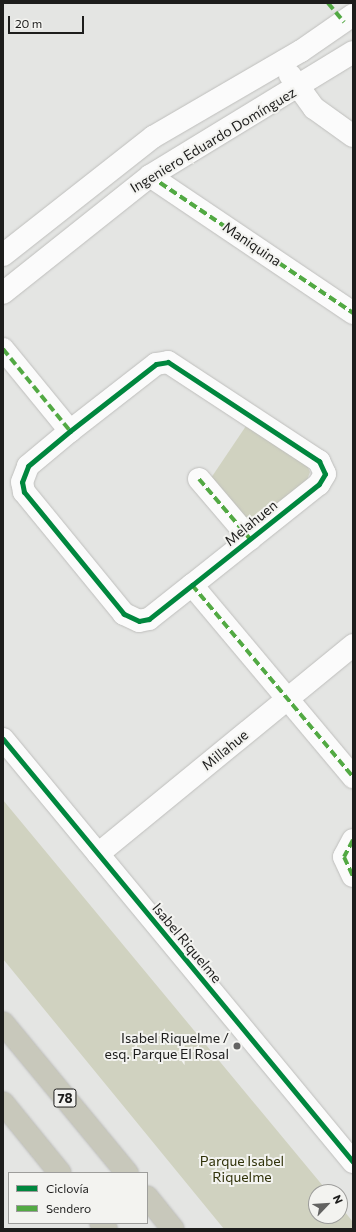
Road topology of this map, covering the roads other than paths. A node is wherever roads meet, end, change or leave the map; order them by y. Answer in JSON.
{"nodes":[{"id":1,"x":353,"y":15,"type":"edge"},
{"id":2,"x":353,"y":52,"type":"edge"},
{"id":3,"x":282,"y":62,"type":"junction"},
{"id":4,"x":298,"y":88,"type":"junction"},
{"id":5,"x":353,"y":136,"type":"edge"},
{"id":6,"x":150,"y":176,"type":"junction"},
{"id":7,"x":3,"y":255,"type":"edge"},
{"id":8,"x":3,"y":293,"type":"edge"},
{"id":9,"x":353,"y":313,"type":"edge"},
{"id":10,"x":3,"y":349,"type":"edge"},
{"id":11,"x":70,"y":431,"type":"junction"},
{"id":12,"x":199,"y":479,"type":"dead end"},
{"id":13,"x":250,"y":539,"type":"junction"},
{"id":14,"x":192,"y":585,"type":"junction"},
{"id":15,"x":353,"y":646,"type":"edge"},
{"id":16,"x":288,"y":698,"type":"junction"},
{"id":17,"x":3,"y":739,"type":"edge"},
{"id":18,"x":353,"y":777,"type":"edge"},
{"id":19,"x":353,"y":840,"type":"edge"},
{"id":20,"x":98,"y":854,"type":"junction"},
{"id":21,"x":353,"y":876,"type":"edge"},
{"id":22,"x":3,"y":1023,"type":"edge"},
{"id":23,"x":3,"y":1103,"type":"edge"},
{"id":24,"x":353,"y":1162,"type":"edge"},
{"id":25,"x":59,"y":1172,"type":"edge"},
{"id":26,"x":126,"y":1172,"type":"edge"},
{"id":27,"x":148,"y":1198,"type":"edge"},
{"id":28,"x":173,"y":1229,"type":"edge"}],
"edges":[{"from":1,"to":3,"type":"street"},
{"from":2,"to":4,"type":"street","name":"Ingeniero Eduardo Domínguez"},
{"from":3,"to":4,"type":"street"},
{"from":3,"to":7,"type":"street"},
{"from":4,"to":5,"type":"street"},
{"from":4,"to":6,"type":"street","name":"Ingeniero Eduardo Domínguez"},
{"from":6,"to":8,"type":"street","name":"Ingeniero Eduardo Domínguez"},
{"from":6,"to":9,"type":"street","name":"Maniquina"},
{"from":10,"to":11,"type":"street"},
{"from":11,"to":13,"type":"street","name":"Melahuen"},
{"from":11,"to":14,"type":"street","name":"Melahuen"},
{"from":12,"to":13,"type":"street"},
{"from":13,"to":14,"type":"street","name":"Melahuen"},
{"from":14,"to":16,"type":"street"},
{"from":15,"to":16,"type":"street","name":"Millahue"},
{"from":16,"to":18,"type":"street"},
{"from":16,"to":20,"type":"street","name":"Millahue"},
{"from":17,"to":20,"type":"street","name":"Isabel Riquelme"},
{"from":19,"to":21,"type":"street"},
{"from":20,"to":24,"type":"street","name":"Isabel Riquelme"},
{"from":22,"to":26,"type":"highway","number":"78"},
{"from":23,"to":25,"type":"highway"},
{"from":27,"to":28,"type":"highway"}]}
